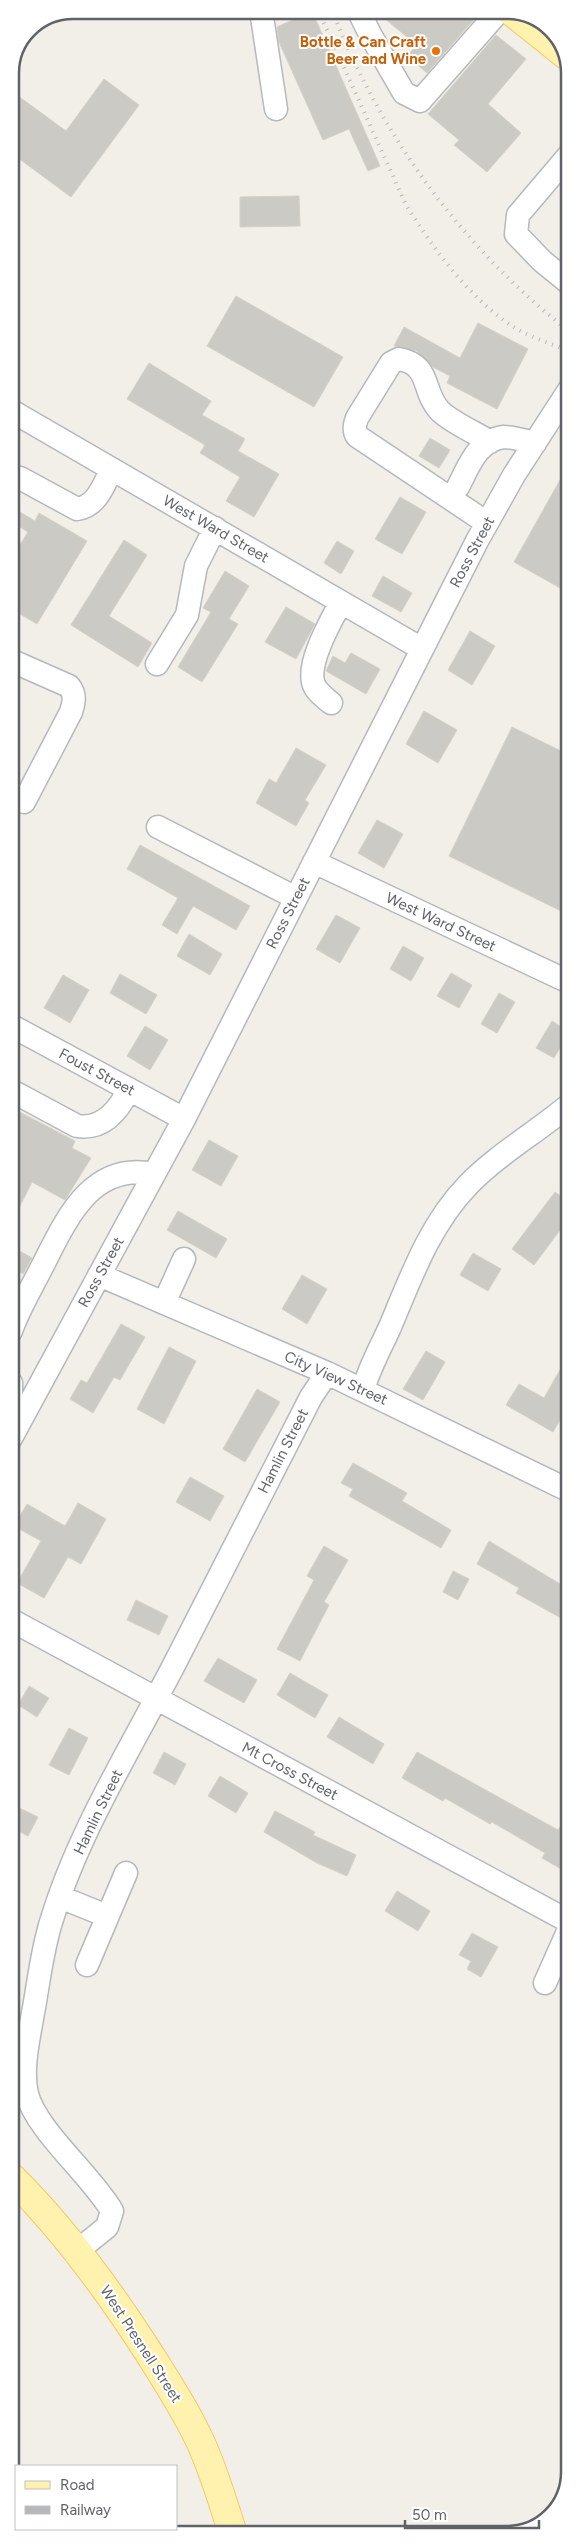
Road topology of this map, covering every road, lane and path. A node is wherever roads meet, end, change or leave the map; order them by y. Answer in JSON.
{"nodes":[{"id":1,"x":262,"y":19,"type":"edge"},
{"id":2,"x":363,"y":19,"type":"edge"},
{"id":3,"x":492,"y":19,"type":"edge"},
{"id":4,"x":526,"y":22,"type":"edge"},
{"id":5,"x":553,"y":44,"type":"edge"},
{"id":6,"x":276,"y":109,"type":"dead end"},
{"id":7,"x":561,"y":164,"type":"edge"},
{"id":8,"x":561,"y":276,"type":"edge"},
{"id":9,"x":561,"y":402,"type":"edge"},
{"id":10,"x":19,"y":415,"type":"edge"},
{"id":11,"x":490,"y":442,"type":"junction"},
{"id":12,"x":535,"y":443,"type":"junction"},
{"id":13,"x":112,"y":469,"type":"junction"},
{"id":14,"x":19,"y":478,"type":"edge"},
{"id":15,"x":458,"y":487,"type":"dead end"},
{"id":16,"x":487,"y":523,"type":"junction"},
{"id":17,"x":214,"y":528,"type":"junction"},
{"id":18,"x":341,"y":602,"type":"junction"},
{"id":19,"x":422,"y":649,"type":"junction"},
{"id":20,"x":19,"y":664,"type":"edge"},
{"id":21,"x":157,"y":664,"type":"dead end"},
{"id":22,"x":330,"y":702,"type":"dead end"},
{"id":23,"x":24,"y":802,"type":"dead end"},
{"id":24,"x":158,"y":827,"type":"dead end"},
{"id":25,"x":314,"y":862,"type":"junction"},
{"id":26,"x":296,"y":898,"type":"junction"},
{"id":27,"x":561,"y":978,"type":"edge"},
{"id":28,"x":19,"y":1030,"type":"edge"},
{"id":29,"x":129,"y":1090,"type":"junction"},
{"id":30,"x":19,"y":1095,"type":"edge"},
{"id":31,"x":561,"y":1112,"type":"edge"},
{"id":32,"x":184,"y":1119,"type":"junction"},
{"id":33,"x":154,"y":1174,"type":"junction"},
{"id":34,"x":184,"y":1258,"type":"dead end"},
{"id":35,"x":99,"y":1275,"type":"junction"},
{"id":36,"x":164,"y":1303,"type":"junction"},
{"id":37,"x":19,"y":1315,"type":"edge"},
{"id":38,"x":327,"y":1373,"type":"junction"},
{"id":39,"x":363,"y":1390,"type":"junction"},
{"id":40,"x":19,"y":1423,"type":"edge"},
{"id":41,"x":561,"y":1480,"type":"edge"},
{"id":42,"x":19,"y":1624,"type":"edge"},
{"id":43,"x":157,"y":1699,"type":"junction"},
{"id":44,"x":126,"y":1873,"type":"dead end"},
{"id":45,"x":60,"y":1897,"type":"junction"},
{"id":46,"x":107,"y":1916,"type":"junction"},
{"id":47,"x":561,"y":1917,"type":"edge"},
{"id":48,"x":561,"y":1947,"type":"edge"},
{"id":49,"x":87,"y":1965,"type":"dead end"},
{"id":50,"x":545,"y":1983,"type":"dead end"},
{"id":51,"x":19,"y":2185,"type":"edge"},
{"id":52,"x":78,"y":2251,"type":"junction"},
{"id":53,"x":230,"y":2526,"type":"edge"}],
"edges":[{"from":1,"to":6,"type":"street"},
{"from":2,"to":3,"type":"street"},
{"from":4,"to":5,"type":"main road"},
{"from":7,"to":8,"type":"street"},
{"from":9,"to":12,"type":"street","name":"Ross Street"},
{"from":10,"to":13,"type":"street","name":"West Ward Street"},
{"from":11,"to":12,"type":"street"},
{"from":11,"to":15,"type":"street"},
{"from":11,"to":16,"type":"street"},
{"from":12,"to":16,"type":"street","name":"Ross Street"},
{"from":13,"to":14,"type":"street"},
{"from":13,"to":17,"type":"street","name":"West Ward Street"},
{"from":16,"to":19,"type":"street","name":"Ross Street"},
{"from":17,"to":18,"type":"street","name":"West Ward Street"},
{"from":17,"to":21,"type":"street"},
{"from":18,"to":19,"type":"street","name":"West Ward Street"},
{"from":18,"to":22,"type":"street"},
{"from":19,"to":25,"type":"street","name":"Ross Street"},
{"from":20,"to":23,"type":"street"},
{"from":24,"to":26,"type":"street"},
{"from":25,"to":26,"type":"street","name":"Ross Street"},
{"from":25,"to":27,"type":"street","name":"West Ward Street"},
{"from":26,"to":32,"type":"street","name":"Ross Street"},
{"from":28,"to":29,"type":"street","name":"Foust Street"},
{"from":29,"to":30,"type":"street"},
{"from":29,"to":32,"type":"street","name":"Foust Street"},
{"from":31,"to":39,"type":"street"},
{"from":32,"to":33,"type":"street","name":"Ross Street"},
{"from":33,"to":35,"type":"street","name":"Ross Street"},
{"from":33,"to":37,"type":"street"},
{"from":34,"to":36,"type":"street"},
{"from":35,"to":36,"type":"street","name":"City View Street"},
{"from":35,"to":40,"type":"street","name":"Ross Street"},
{"from":36,"to":38,"type":"street","name":"City View Street"},
{"from":38,"to":39,"type":"street","name":"City View Street"},
{"from":38,"to":43,"type":"street","name":"Hamlin Street"},
{"from":39,"to":41,"type":"street","name":"City View Street"},
{"from":42,"to":43,"type":"street","name":"Mt Cross Street"},
{"from":43,"to":45,"type":"street","name":"Hamlin Street"},
{"from":43,"to":47,"type":"street","name":"Mt Cross Street"},
{"from":44,"to":46,"type":"street"},
{"from":45,"to":46,"type":"street"},
{"from":45,"to":52,"type":"street","name":"Hamlin Street"},
{"from":46,"to":49,"type":"street"},
{"from":48,"to":50,"type":"street"},
{"from":51,"to":52,"type":"main road","name":"West Presnell Street"},
{"from":52,"to":53,"type":"main road","name":"West Presnell Street"}]}
